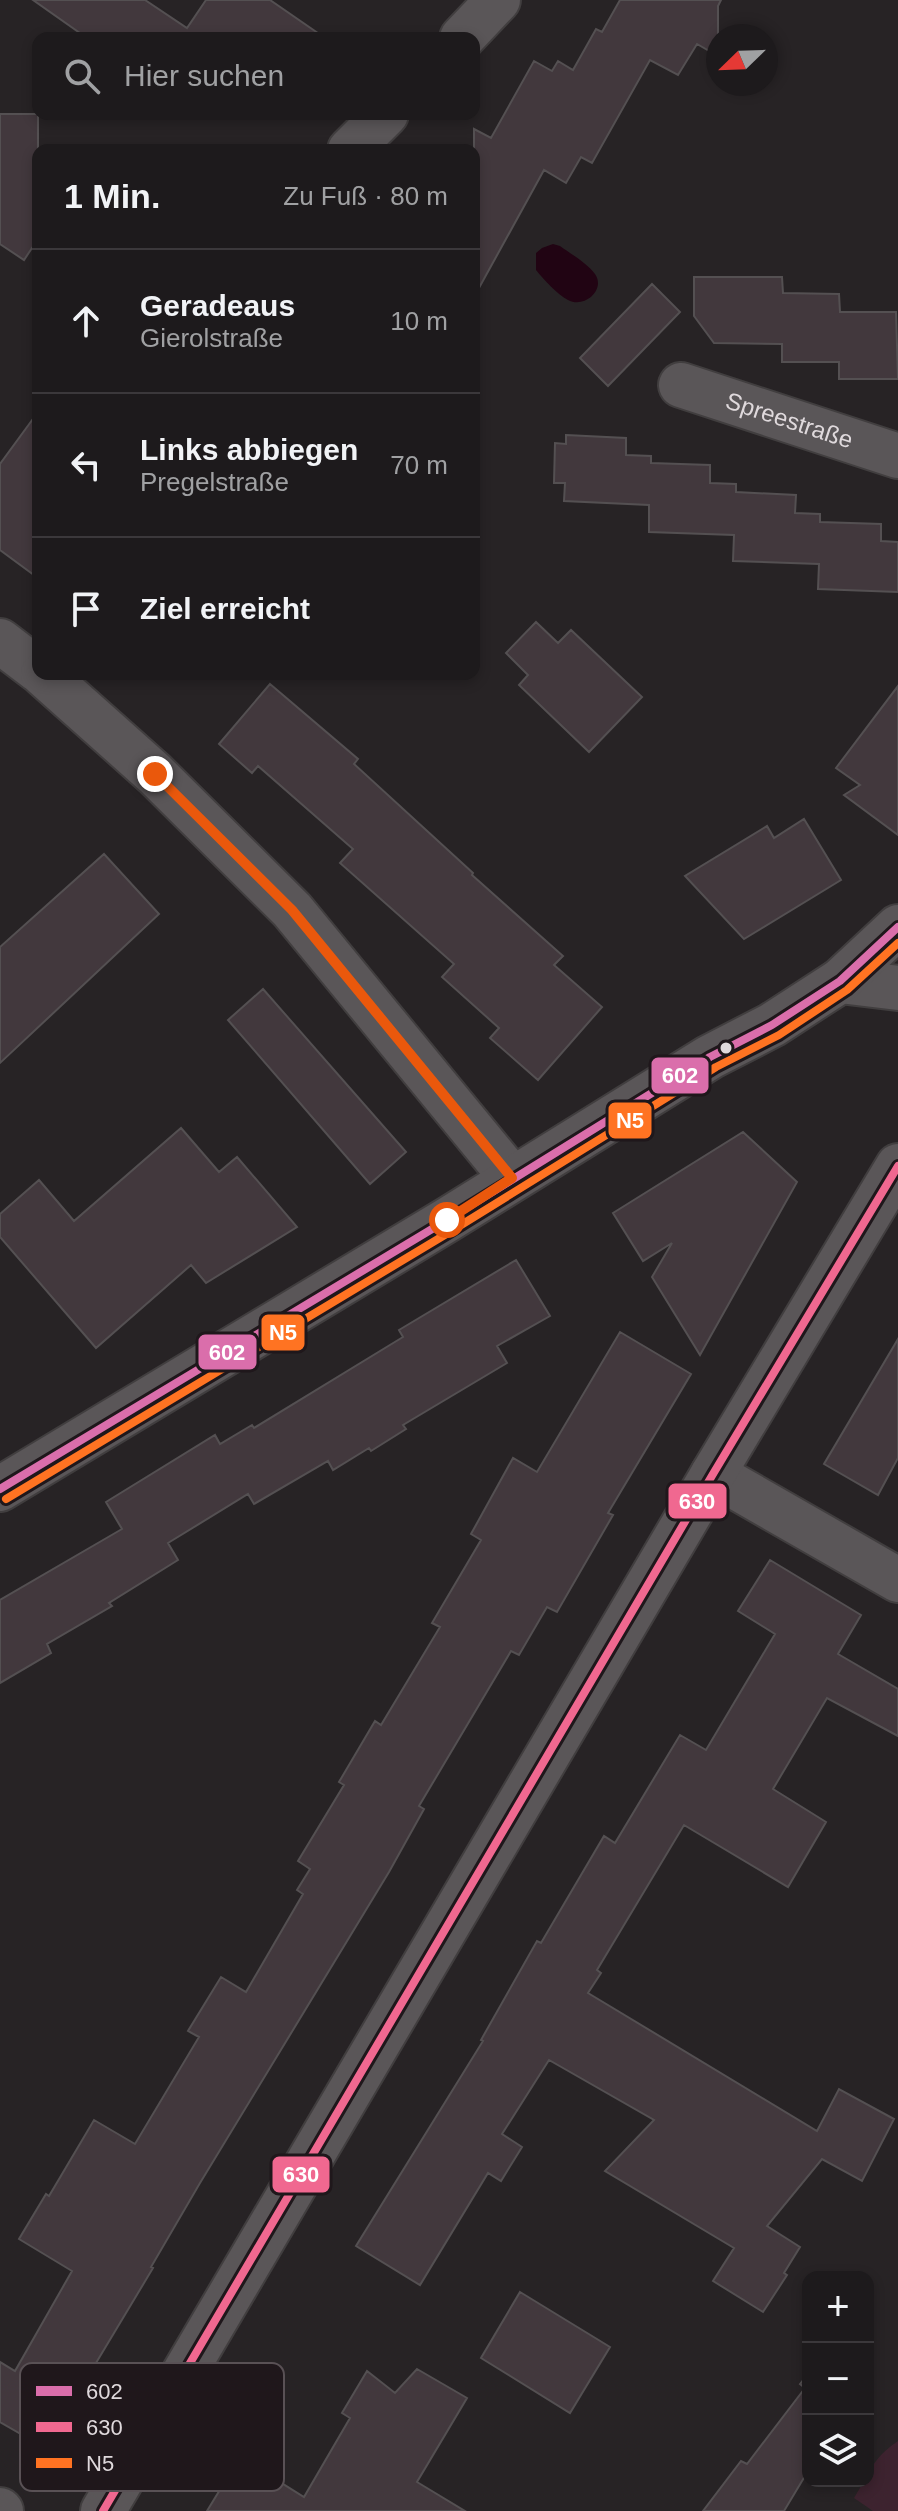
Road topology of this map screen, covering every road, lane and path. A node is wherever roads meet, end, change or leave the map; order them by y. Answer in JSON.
{"nodes":[{"id":1,"x":498,"y":0,"type":"edge"},
{"id":2,"x":468,"y":32,"type":"edge"},
{"id":3,"x":380,"y":120,"type":"edge"},
{"id":4,"x":356,"y":144,"type":"edge"},
{"id":5,"x":681,"y":385,"type":"dead end"},
{"id":6,"x":898,"y":456,"type":"edge"},
{"id":7,"x":0,"y":641,"type":"edge"},
{"id":8,"x":32,"y":665,"type":"edge"},
{"id":9,"x":50,"y":680,"type":"edge"},
{"id":10,"x":898,"y":927,"type":"edge"},
{"id":11,"x":840,"y":981,"type":"junction"},
{"id":12,"x":898,"y":988,"type":"edge"},
{"id":13,"x":898,"y":1166,"type":"edge"},
{"id":14,"x":512,"y":1178,"type":"junction"},
{"id":15,"x":713,"y":1474,"type":"junction"},
{"id":16,"x":0,"y":1489,"type":"edge"},
{"id":17,"x":898,"y":1580,"type":"edge"},
{"id":18,"x":190,"y":2363,"type":"edge"},
{"id":19,"x":115,"y":2491,"type":"edge"},
{"id":20,"x":103,"y":2511,"type":"edge"}],
"edges":[{"from":1,"to":2,"type":"street"},
{"from":3,"to":4,"type":"street"},
{"from":5,"to":6,"type":"street","name":"Spreestraße"},
{"from":7,"to":8,"type":"street"},
{"from":9,"to":14,"type":"street"},
{"from":10,"to":11,"type":"street"},
{"from":11,"to":12,"type":"street"},
{"from":11,"to":14,"type":"street"},
{"from":13,"to":15,"type":"street"},
{"from":14,"to":16,"type":"street"},
{"from":15,"to":17,"type":"street"},
{"from":15,"to":18,"type":"street"},
{"from":19,"to":20,"type":"street"}]}
